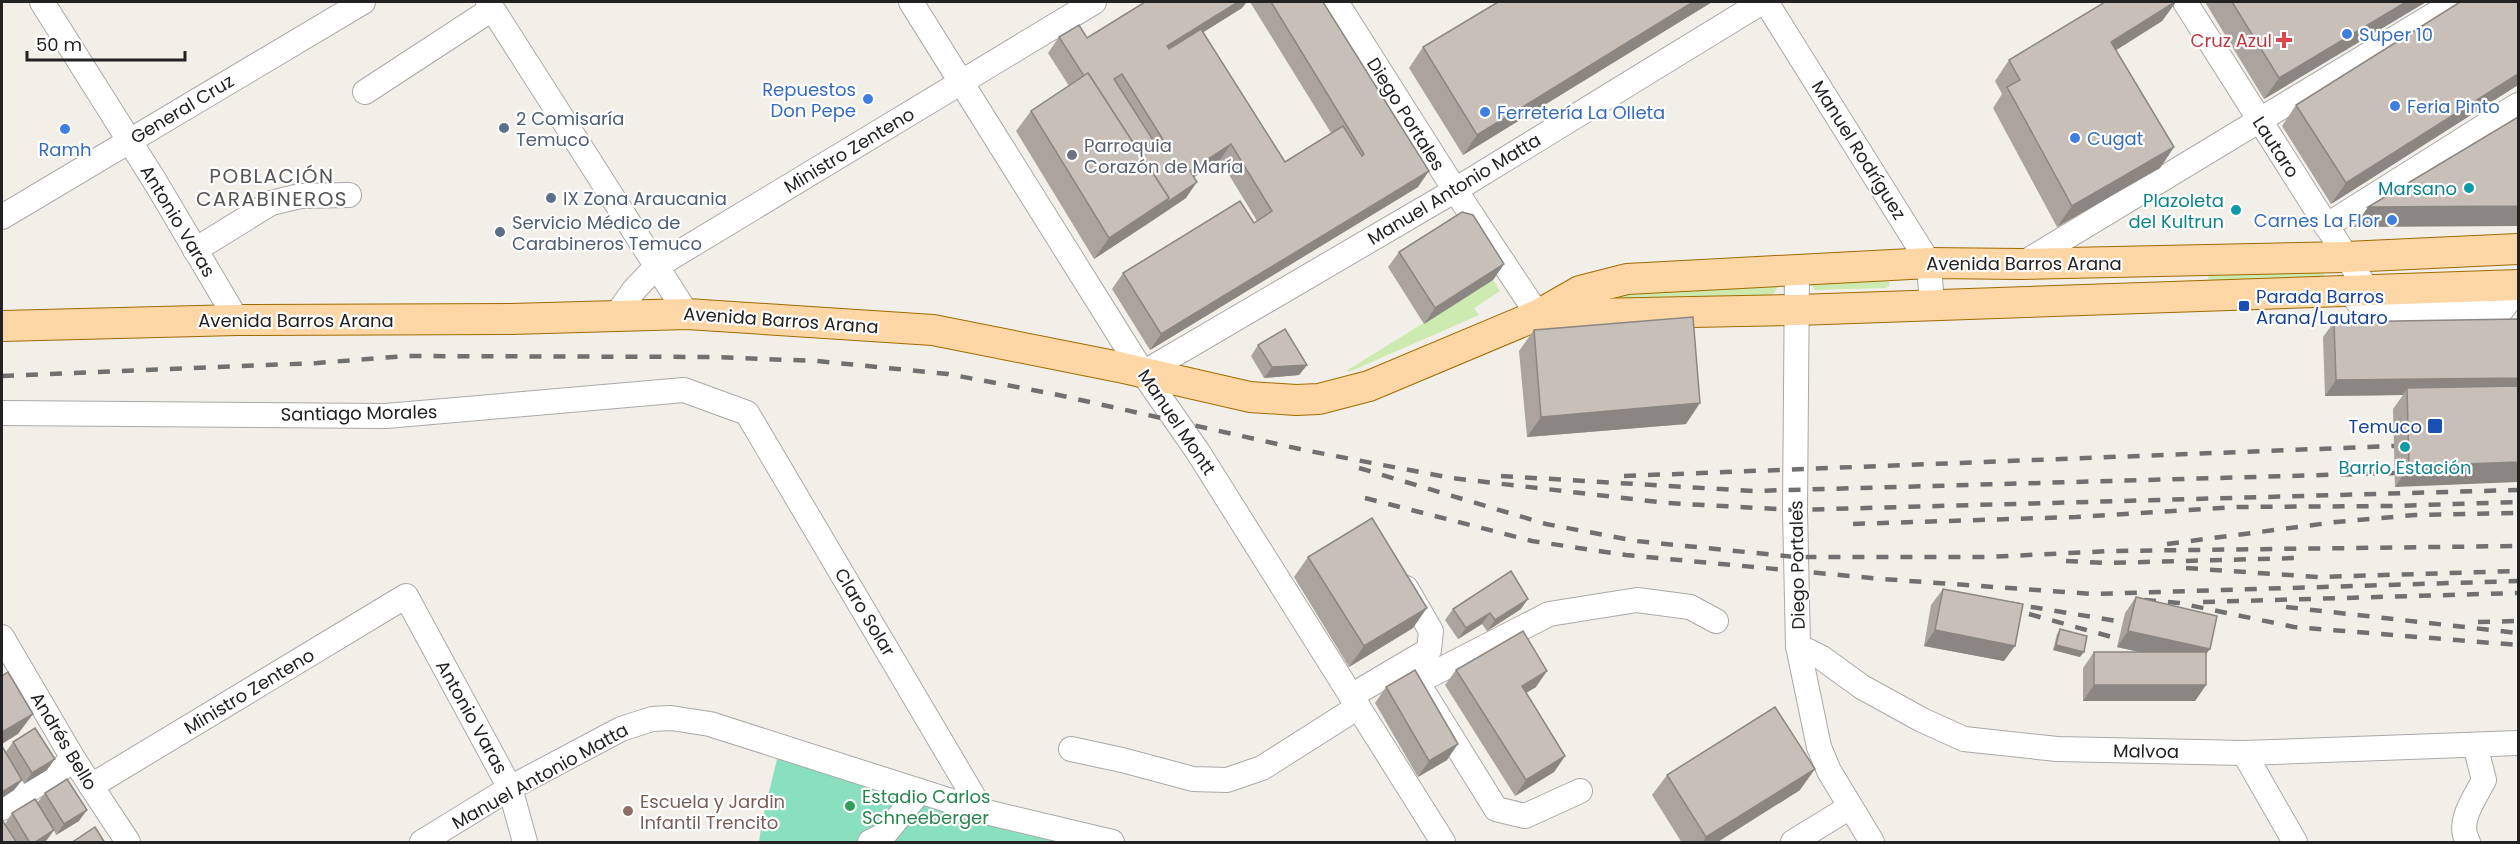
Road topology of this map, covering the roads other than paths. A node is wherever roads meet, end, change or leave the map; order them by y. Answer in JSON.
{"nodes":[{"id":1,"x":42,"y":2,"type":"edge"},
{"id":2,"x":363,"y":2,"type":"edge"},
{"id":3,"x":911,"y":2,"type":"edge"},
{"id":4,"x":1094,"y":2,"type":"edge"},
{"id":5,"x":1336,"y":2,"type":"edge"},
{"id":6,"x":1764,"y":2,"type":"edge"},
{"id":7,"x":2185,"y":2,"type":"edge"},
{"id":8,"x":2455,"y":2,"type":"edge"},
{"id":9,"x":490,"y":5,"type":"edge"},
{"id":10,"x":962,"y":81,"type":"junction"},
{"id":11,"x":365,"y":92,"type":"dead end"},
{"id":12,"x":2518,"y":105,"type":"edge"},
{"id":13,"x":2260,"y":122,"type":"junction"},
{"id":14,"x":129,"y":141,"type":"junction"},
{"id":15,"x":1455,"y":190,"type":"junction"},
{"id":16,"x":349,"y":195,"type":"dead end"},
{"id":17,"x":2,"y":217,"type":"edge"},
{"id":18,"x":2326,"y":226,"type":"junction"},
{"id":19,"x":2518,"y":249,"type":"edge"},
{"id":20,"x":195,"y":250,"type":"junction"},
{"id":21,"x":2346,"y":257,"type":"junction"},
{"id":22,"x":1929,"y":263,"type":"junction"},
{"id":23,"x":2022,"y":264,"type":"junction"},
{"id":24,"x":657,"y":266,"type":"junction"},
{"id":25,"x":1797,"y":271,"type":"junction"},
{"id":26,"x":2518,"y":287,"type":"edge"},
{"id":27,"x":2359,"y":292,"type":"junction"},
{"id":28,"x":1932,"y":306,"type":"junction"},
{"id":29,"x":1797,"y":310,"type":"junction"},
{"id":30,"x":617,"y":314,"type":"junction"},
{"id":31,"x":687,"y":314,"type":"junction"},
{"id":32,"x":1538,"y":315,"type":"junction"},
{"id":33,"x":237,"y":320,"type":"junction"},
{"id":34,"x":2,"y":326,"type":"edge"},
{"id":35,"x":1143,"y":373,"type":"junction"},
{"id":36,"x":2,"y":413,"type":"edge"},
{"id":37,"x":747,"y":413,"type":"joint"},
{"id":38,"x":1395,"y":570,"type":"edge"},
{"id":39,"x":406,"y":596,"type":"joint"},
{"id":40,"x":1716,"y":621,"type":"dead end"},
{"id":41,"x":2,"y":638,"type":"edge"},
{"id":42,"x":1798,"y":646,"type":"junction"},
{"id":43,"x":1411,"y":673,"type":"junction"},
{"id":44,"x":1355,"y":701,"type":"junction"},
{"id":45,"x":2518,"y":743,"type":"edge"},
{"id":46,"x":2475,"y":745,"type":"junction"},
{"id":47,"x":1071,"y":749,"type":"dead end"},
{"id":48,"x":2244,"y":753,"type":"junction"},
{"id":49,"x":74,"y":760,"type":"junction"},
{"id":50,"x":91,"y":786,"type":"junction"},
{"id":51,"x":510,"y":788,"type":"junction"},
{"id":52,"x":920,"y":791,"type":"junction"},
{"id":53,"x":1580,"y":791,"type":"dead end"},
{"id":54,"x":1850,"y":807,"type":"junction"},
{"id":55,"x":2,"y":808,"type":"edge"},
{"id":56,"x":982,"y":811,"type":"junction"},
{"id":57,"x":128,"y":843,"type":"edge"},
{"id":58,"x":422,"y":843,"type":"edge"},
{"id":59,"x":525,"y":843,"type":"edge"},
{"id":60,"x":870,"y":843,"type":"edge"},
{"id":61,"x":1112,"y":843,"type":"edge"},
{"id":62,"x":1443,"y":843,"type":"edge"},
{"id":63,"x":1793,"y":843,"type":"edge"},
{"id":64,"x":1872,"y":843,"type":"edge"},
{"id":65,"x":2295,"y":843,"type":"edge"},
{"id":66,"x":2468,"y":843,"type":"edge"}],
"edges":[{"from":1,"to":14,"type":"street","name":"Antonio Varas"},
{"from":2,"to":14,"type":"street","name":"General Cruz"},
{"from":3,"to":10,"type":"street","name":"Manuel Montt"},
{"from":4,"to":10,"type":"street","name":"Ministro Zenteno"},
{"from":5,"to":15,"type":"street","name":"Diego Portales"},
{"from":6,"to":15,"type":"street","name":"Manuel Antonio Matta"},
{"from":6,"to":22,"type":"street","name":"Manuel Rodríguez"},
{"from":7,"to":13,"type":"street","name":"Lautaro"},
{"from":8,"to":13,"type":"street"},
{"from":9,"to":11,"type":"street"},
{"from":9,"to":24,"type":"street"},
{"from":10,"to":24,"type":"street","name":"Ministro Zenteno"},
{"from":10,"to":35,"type":"street","name":"Manuel Montt"},
{"from":12,"to":18,"type":"street"},
{"from":13,"to":18,"type":"street","name":"Lautaro"},
{"from":13,"to":23,"type":"street"},
{"from":14,"to":17,"type":"street","name":"General Cruz"},
{"from":14,"to":20,"type":"street","name":"Antonio Varas"},
{"from":15,"to":32,"type":"street","name":"Diego Portales"},
{"from":15,"to":35,"type":"street","name":"Manuel Antonio Matta"},
{"from":16,"to":20,"type":"street"},
{"from":18,"to":21,"type":"street","name":"Lautaro"},
{"from":19,"to":21,"type":"main road","name":"Avenida Barros Arana"},
{"from":20,"to":33,"type":"street","name":"Antonio Varas"},
{"from":21,"to":23,"type":"main road","name":"Avenida Barros Arana"},
{"from":21,"to":27,"type":"street","name":"Lautaro"},
{"from":22,"to":23,"type":"main road","name":"Avenida Barros Arana"},
{"from":22,"to":25,"type":"main road","name":"Avenida Barros Arana"},
{"from":22,"to":28,"type":"street","name":"Manuel Rodríguez"},
{"from":24,"to":30,"type":"street","name":"Ministro Zenteno"},
{"from":24,"to":31,"type":"street"},
{"from":25,"to":29,"type":"street","name":"Diego Portales"},
{"from":25,"to":32,"type":"main road","name":"Avenida Barros Arana"},
{"from":26,"to":27,"type":"main road","name":"Avenida Barros Arana"},
{"from":27,"to":28,"type":"main road","name":"Avenida Barros Arana"},
{"from":28,"to":29,"type":"main road","name":"Avenida Barros Arana"},
{"from":29,"to":32,"type":"main road","name":"Avenida Barros Arana"},
{"from":29,"to":42,"type":"street","name":"Diego Portales"},
{"from":30,"to":31,"type":"main road","name":"Avenida Barros Arana"},
{"from":30,"to":33,"type":"main road","name":"Avenida Barros Arana"},
{"from":31,"to":35,"type":"main road","name":"Avenida Barros Arana"},
{"from":32,"to":35,"type":"main road","name":"Avenida Barros Arana"},
{"from":33,"to":34,"type":"main road","name":"Avenida Barros Arana"},
{"from":35,"to":44,"type":"street","name":"Manuel Montt"},
{"from":36,"to":37,"type":"street","name":"Santiago Morales"},
{"from":37,"to":56,"type":"street","name":"Claro Solar"},
{"from":38,"to":43,"type":"street"},
{"from":39,"to":50,"type":"street","name":"Ministro Zenteno"},
{"from":39,"to":51,"type":"street","name":"Antonio Varas"},
{"from":40,"to":43,"type":"street"},
{"from":41,"to":49,"type":"street","name":"Andrés Bello"},
{"from":42,"to":48,"type":"street","name":"Malvoa"},
{"from":42,"to":54,"type":"street","name":"Diego Portales"},
{"from":43,"to":44,"type":"street"},
{"from":43,"to":53,"type":"street"},
{"from":44,"to":47,"type":"street"},
{"from":44,"to":62,"type":"street","name":"Manuel Montt"},
{"from":45,"to":46,"type":"street","name":"Malvoa"},
{"from":46,"to":48,"type":"street","name":"Malvoa"},
{"from":46,"to":66,"type":"street"},
{"from":48,"to":65,"type":"street"},
{"from":49,"to":50,"type":"street","name":"Andrés Bello"},
{"from":49,"to":55,"type":"street"},
{"from":50,"to":57,"type":"street","name":"Andrés Bello"},
{"from":51,"to":52,"type":"street","name":"Manuel Antonio Matta"},
{"from":51,"to":58,"type":"street","name":"Manuel Antonio Matta"},
{"from":51,"to":59,"type":"street","name":"Antonio Varas"},
{"from":52,"to":56,"type":"street","name":"Manuel Antonio Matta"},
{"from":52,"to":60,"type":"street"},
{"from":54,"to":63,"type":"street"},
{"from":54,"to":64,"type":"street","name":"Diego Portales"},
{"from":56,"to":61,"type":"street","name":"Manuel Antonio Matta"}]}
